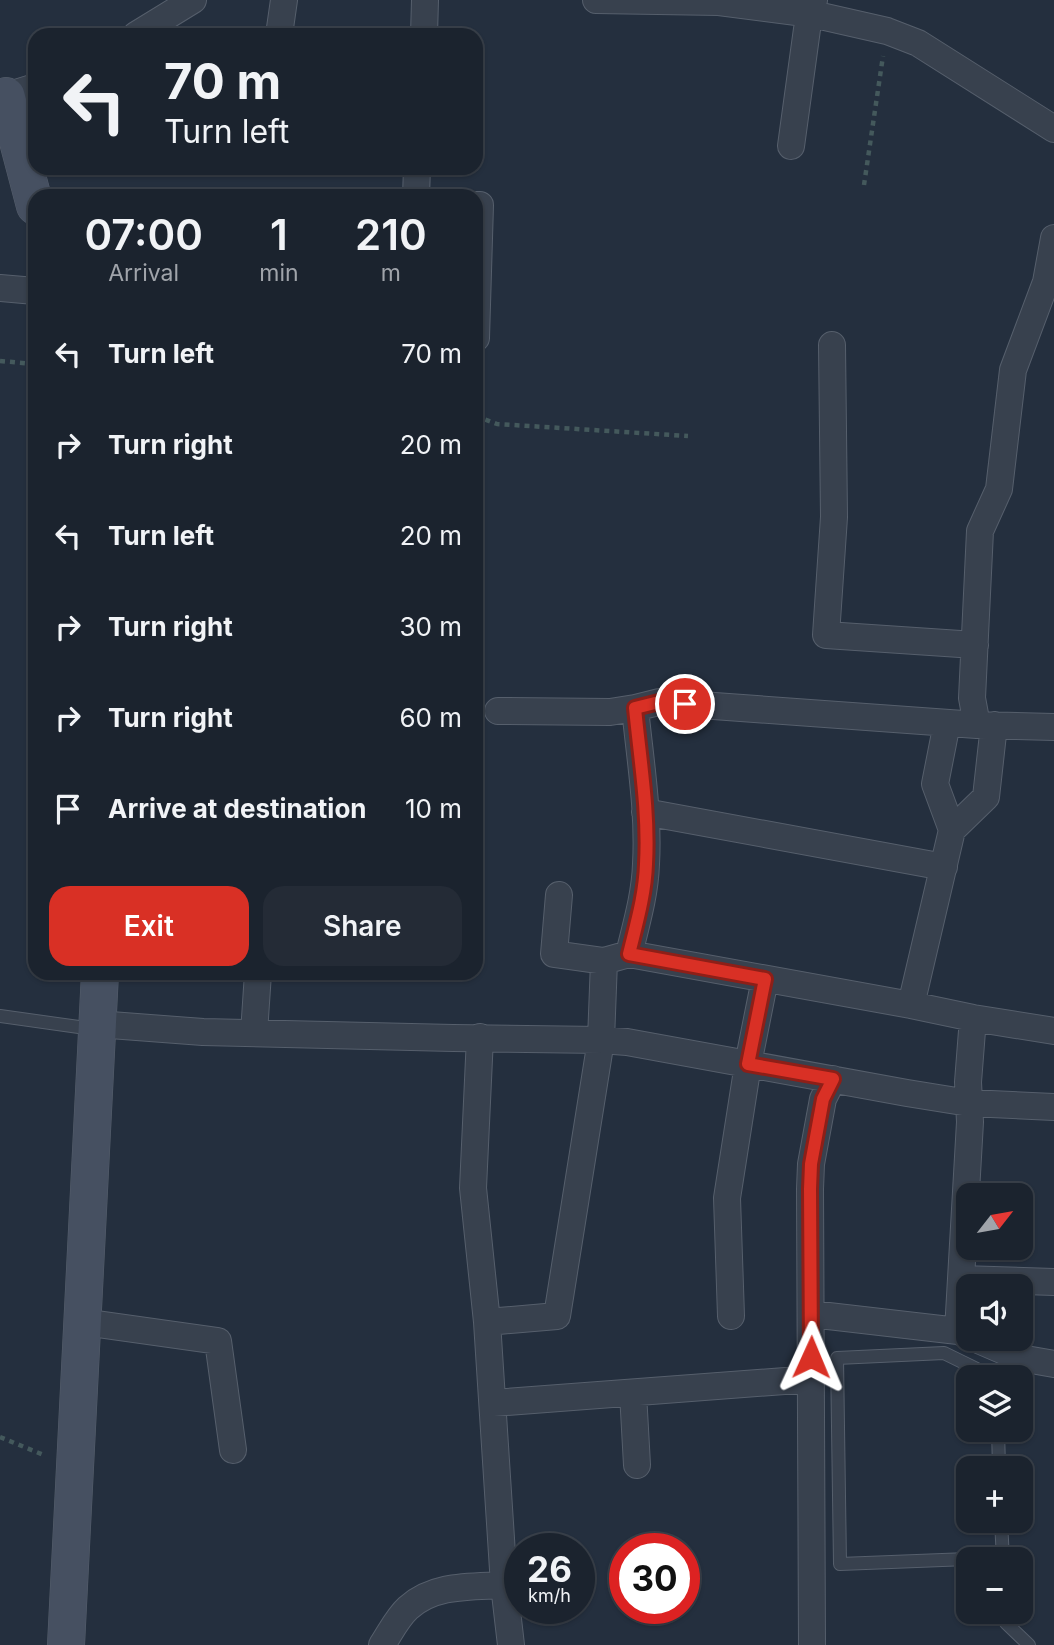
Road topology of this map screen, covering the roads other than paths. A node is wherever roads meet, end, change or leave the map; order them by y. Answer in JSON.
{"nodes":[{"id":1,"x":193,"y":0,"type":"edge"},
{"id":2,"x":284,"y":0,"type":"edge"},
{"id":3,"x":425,"y":0,"type":"edge"},
{"id":4,"x":596,"y":0,"type":"edge"},
{"id":5,"x":813,"y":7,"type":"edge"},
{"id":6,"x":159,"y":28,"type":"edge"},
{"id":7,"x":280,"y":28,"type":"edge"},
{"id":8,"x":424,"y":28,"type":"edge"},
{"id":9,"x":14,"y":94,"type":"edge"},
{"id":10,"x":1054,"y":129,"type":"edge"},
{"id":11,"x":791,"y":146,"type":"dead end"},
{"id":12,"x":28,"y":169,"type":"edge"},
{"id":13,"x":1054,"y":238,"type":"edge"},
{"id":14,"x":0,"y":288,"type":"edge"},
{"id":15,"x":28,"y":290,"type":"edge"},
{"id":16,"x":832,"y":345,"type":"dead end"},
{"id":17,"x":975,"y":645,"type":"junction"},
{"id":18,"x":635,"y":708,"type":"junction"},
{"id":19,"x":498,"y":711,"type":"dead end"},
{"id":20,"x":947,"y":723,"type":"junction"},
{"id":21,"x":986,"y":725,"type":"junction"},
{"id":22,"x":1054,"y":727,"type":"edge"},
{"id":23,"x":645,"y":812,"type":"junction"},
{"id":24,"x":952,"y":830,"type":"junction"},
{"id":25,"x":944,"y":867,"type":"junction"},
{"id":26,"x":559,"y":895,"type":"dead end"},
{"id":27,"x":617,"y":958,"type":"junction"},
{"id":28,"x":765,"y":979,"type":"junction"},
{"id":29,"x":100,"y":980,"type":"edge"},
{"id":30,"x":258,"y":980,"type":"edge"},
{"id":31,"x":911,"y":1005,"type":"junction"},
{"id":32,"x":0,"y":1016,"type":"edge"},
{"id":33,"x":973,"y":1018,"type":"junction"},
{"id":34,"x":97,"y":1027,"type":"junction"},
{"id":35,"x":1054,"y":1031,"type":"edge"},
{"id":36,"x":254,"y":1033,"type":"junction"},
{"id":37,"x":480,"y":1038,"type":"junction"},
{"id":38,"x":601,"y":1040,"type":"junction"},
{"id":39,"x":748,"y":1064,"type":"junction"},
{"id":40,"x":833,"y":1079,"type":"junction"},
{"id":41,"x":969,"y":1103,"type":"junction"},
{"id":42,"x":1054,"y":1107,"type":"edge"},
{"id":43,"x":961,"y":1274,"type":"edge"},
{"id":44,"x":1033,"y":1281,"type":"edge"},
{"id":45,"x":1054,"y":1282,"type":"edge"},
{"id":46,"x":811,"y":1314,"type":"junction"},
{"id":47,"x":731,"y":1315,"type":"dead end"},
{"id":48,"x":83,"y":1322,"type":"junction"},
{"id":49,"x":487,"y":1322,"type":"junction"},
{"id":50,"x":956,"y":1334,"type":"edge"},
{"id":51,"x":1004,"y":1351,"type":"edge"},
{"id":52,"x":1054,"y":1364,"type":"edge"},
{"id":53,"x":968,"y":1365,"type":"edge"},
{"id":54,"x":811,"y":1378,"type":"junction"},
{"id":55,"x":633,"y":1393,"type":"junction"},
{"id":56,"x":493,"y":1403,"type":"junction"},
{"id":57,"x":233,"y":1450,"type":"dead end"},
{"id":58,"x":637,"y":1465,"type":"dead end"},
{"id":59,"x":956,"y":1560,"type":"edge"},
{"id":60,"x":504,"y":1585,"type":"joint"},
{"id":61,"x":509,"y":1624,"type":"edge"},
{"id":62,"x":1007,"y":1624,"type":"edge"},
{"id":63,"x":66,"y":1645,"type":"edge"},
{"id":64,"x":382,"y":1645,"type":"edge"},
{"id":65,"x":511,"y":1645,"type":"edge"},
{"id":66,"x":812,"y":1645,"type":"edge"},
{"id":67,"x":1029,"y":1645,"type":"edge"}],
"edges":[{"from":1,"to":6,"type":"street"},
{"from":2,"to":7,"type":"street"},
{"from":3,"to":8,"type":"street"},
{"from":4,"to":5,"type":"street"},
{"from":5,"to":10,"type":"street"},
{"from":5,"to":11,"type":"street"},
{"from":9,"to":12,"type":"street"},
{"from":13,"to":17,"type":"street"},
{"from":14,"to":15,"type":"street"},
{"from":16,"to":17,"type":"street"},
{"from":17,"to":21,"type":"street"},
{"from":18,"to":19,"type":"street"},
{"from":18,"to":20,"type":"street"},
{"from":18,"to":23,"type":"street"},
{"from":20,"to":21,"type":"street"},
{"from":20,"to":24,"type":"street"},
{"from":21,"to":22,"type":"street"},
{"from":21,"to":24,"type":"street"},
{"from":23,"to":25,"type":"street"},
{"from":23,"to":27,"type":"street"},
{"from":24,"to":25,"type":"street"},
{"from":25,"to":31,"type":"street"},
{"from":26,"to":27,"type":"street"},
{"from":27,"to":28,"type":"street"},
{"from":27,"to":38,"type":"street"},
{"from":28,"to":31,"type":"street"},
{"from":28,"to":39,"type":"street"},
{"from":29,"to":34,"type":"street"},
{"from":30,"to":36,"type":"street"},
{"from":31,"to":33,"type":"street"},
{"from":32,"to":34,"type":"lane"},
{"from":33,"to":35,"type":"street"},
{"from":33,"to":41,"type":"street"},
{"from":34,"to":36,"type":"street"},
{"from":34,"to":48,"type":"street"},
{"from":36,"to":37,"type":"street"},
{"from":37,"to":38,"type":"street"},
{"from":37,"to":49,"type":"street"},
{"from":38,"to":39,"type":"street"},
{"from":38,"to":49,"type":"street"},
{"from":39,"to":40,"type":"street"},
{"from":39,"to":47,"type":"street"},
{"from":40,"to":41,"type":"street"},
{"from":40,"to":46,"type":"street"},
{"from":41,"to":42,"type":"street"},
{"from":41,"to":43,"type":"street"},
{"from":44,"to":45,"type":"street"},
{"from":46,"to":50,"type":"street"},
{"from":46,"to":54,"type":"street"},
{"from":48,"to":57,"type":"street"},
{"from":48,"to":63,"type":"street"},
{"from":49,"to":56,"type":"street"},
{"from":51,"to":52,"type":"street"},
{"from":53,"to":59,"type":"lane"},
{"from":54,"to":55,"type":"street"},
{"from":54,"to":66,"type":"street"},
{"from":55,"to":56,"type":"street"},
{"from":55,"to":58,"type":"street"},
{"from":56,"to":60,"type":"street"},
{"from":60,"to":64,"type":"street"},
{"from":61,"to":65,"type":"street"},
{"from":62,"to":67,"type":"lane"}]}
